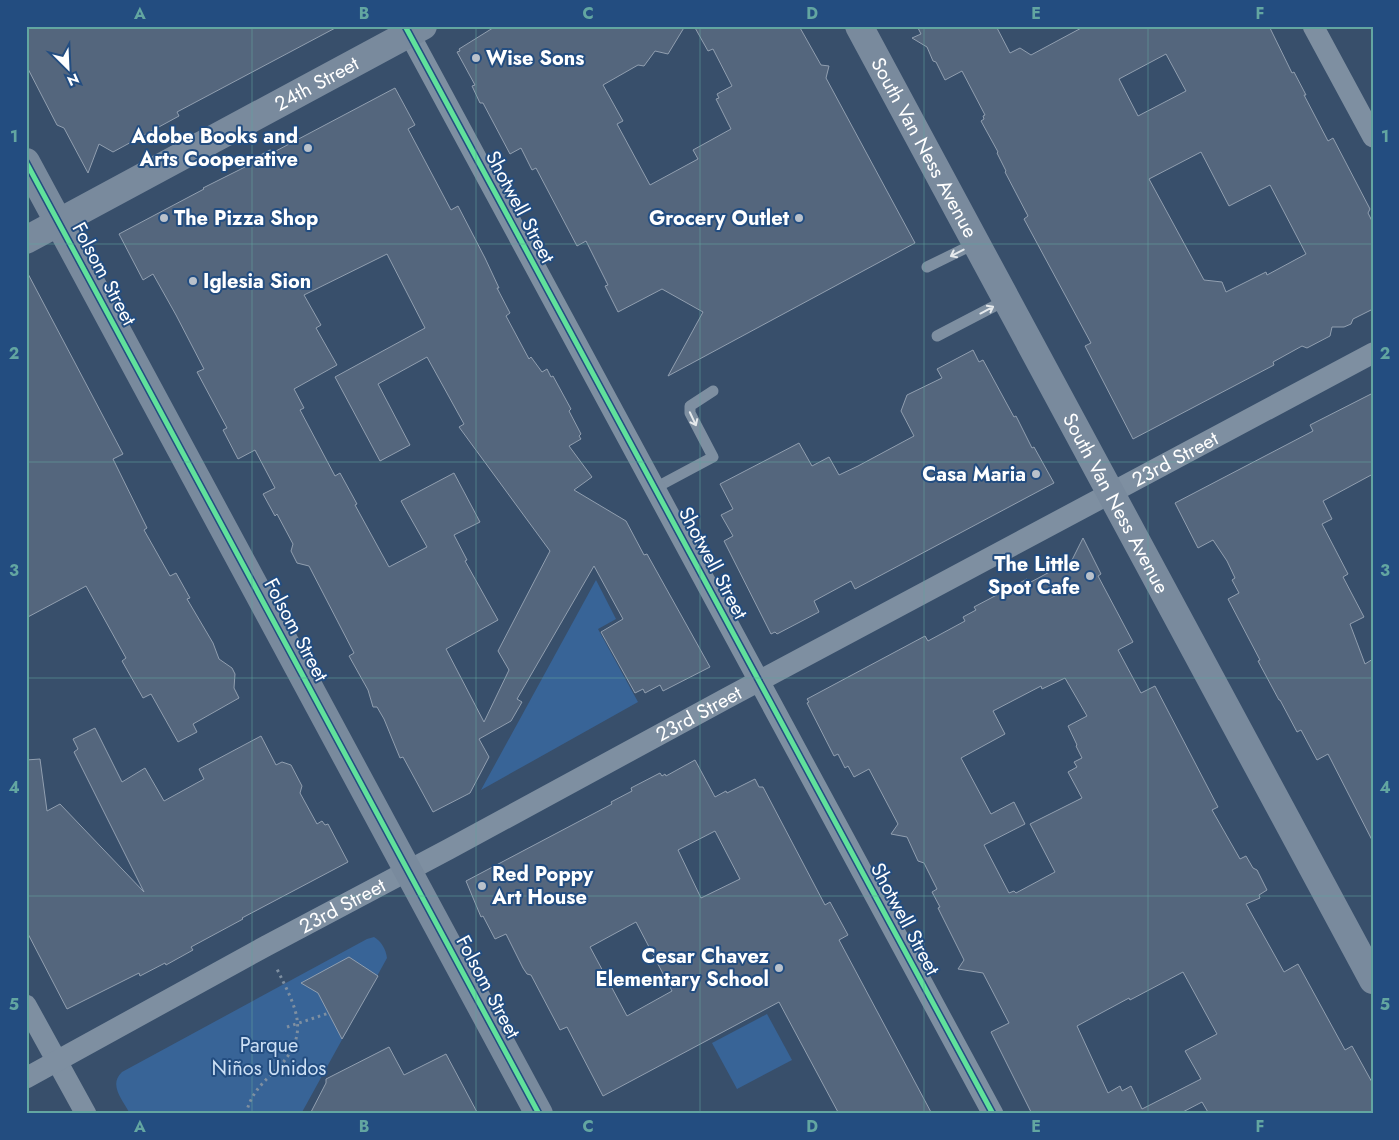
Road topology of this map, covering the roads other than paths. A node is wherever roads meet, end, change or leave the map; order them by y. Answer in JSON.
{"nodes":[{"id":1,"x":859,"y":26,"type":"edge"},
{"id":2,"x":1313,"y":26,"type":"edge"},
{"id":3,"x":412,"y":29,"type":"edge"},
{"id":4,"x":1373,"y":137,"type":"edge"},
{"id":5,"x":26,"y":162,"type":"edge"},
{"id":6,"x":59,"y":222,"type":"junction"},
{"id":7,"x":26,"y":240,"type":"edge"},
{"id":8,"x":976,"y":243,"type":"junction"},
{"id":9,"x":927,"y":268,"type":"dead end"},
{"id":10,"x":1006,"y":300,"type":"junction"},
{"id":11,"x":937,"y":336,"type":"dead end"},
{"id":12,"x":1373,"y":353,"type":"edge"},
{"id":13,"x":713,"y":391,"type":"dead end"},
{"id":14,"x":655,"y":488,"type":"junction"},
{"id":15,"x":1111,"y":494,"type":"junction"},
{"id":16,"x":759,"y":681,"type":"junction"},
{"id":17,"x":409,"y":870,"type":"junction"},
{"id":18,"x":1373,"y":980,"type":"edge"},
{"id":19,"x":26,"y":1005,"type":"edge"},
{"id":20,"x":57,"y":1062,"type":"junction"},
{"id":21,"x":26,"y":1078,"type":"edge"},
{"id":22,"x":86,"y":1114,"type":"edge"},
{"id":23,"x":539,"y":1114,"type":"edge"},
{"id":24,"x":993,"y":1114,"type":"edge"}],
"edges":[{"from":1,"to":8,"type":"street","name":"South Van Ness Avenue"},
{"from":2,"to":4,"type":"street"},
{"from":3,"to":6,"type":"street","name":"24th Street"},
{"from":3,"to":14,"type":"street","name":"Shotwell Street"},
{"from":5,"to":6,"type":"street","name":"Folsom Street"},
{"from":6,"to":7,"type":"street","name":"24th Street"},
{"from":6,"to":17,"type":"street","name":"Folsom Street"},
{"from":8,"to":9,"type":"lane","one_way":true},
{"from":8,"to":10,"type":"street","name":"South Van Ness Avenue"},
{"from":11,"to":10,"type":"lane","one_way":true},
{"from":10,"to":15,"type":"street","name":"South Van Ness Avenue"},
{"from":12,"to":15,"type":"street","name":"23rd Street"},
{"from":13,"to":14,"type":"lane","one_way":true},
{"from":14,"to":16,"type":"street","name":"Shotwell Street"},
{"from":15,"to":16,"type":"street","name":"23rd Street"},
{"from":15,"to":18,"type":"street","name":"South Van Ness Avenue"},
{"from":16,"to":17,"type":"street","name":"23rd Street"},
{"from":16,"to":24,"type":"street","name":"Shotwell Street"},
{"from":17,"to":20,"type":"street","name":"23rd Street"},
{"from":17,"to":23,"type":"street","name":"Folsom Street"},
{"from":19,"to":20,"type":"street"},
{"from":20,"to":21,"type":"street","name":"23rd Street"},
{"from":20,"to":22,"type":"street"}]}
